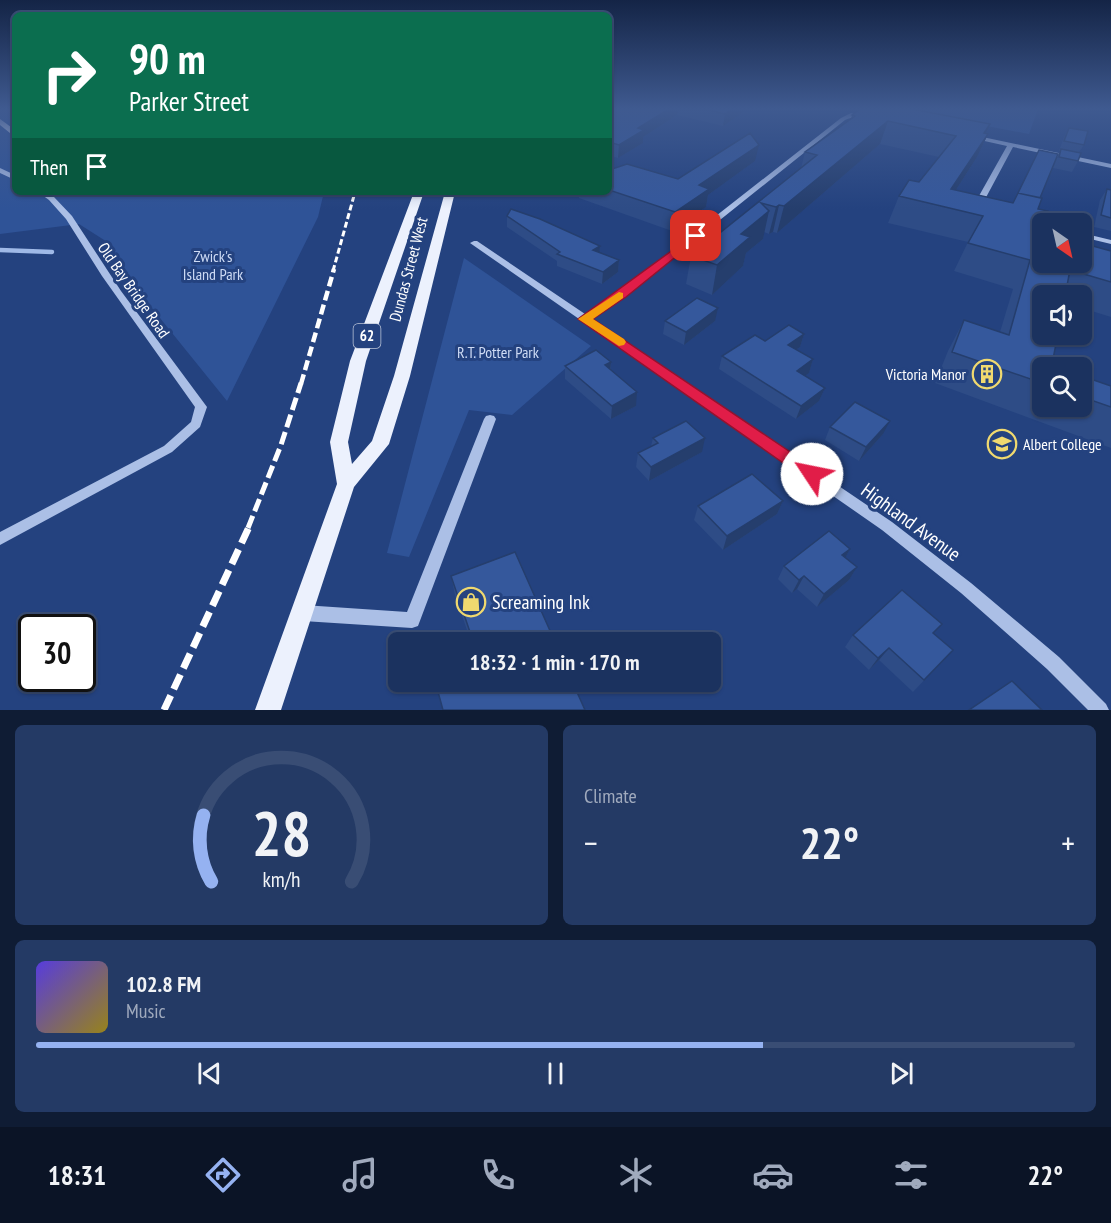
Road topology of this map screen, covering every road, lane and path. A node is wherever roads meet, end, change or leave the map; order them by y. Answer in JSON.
{"nodes":[{"id":1,"x":814,"y":142,"type":"edge"},
{"id":2,"x":997,"y":142,"type":"edge"},
{"id":3,"x":1011,"y":145,"type":"junction"},
{"id":4,"x":1111,"y":165,"type":"edge"},
{"id":5,"x":49,"y":195,"type":"edge"},
{"id":6,"x":418,"y":195,"type":"edge"},
{"id":7,"x":449,"y":195,"type":"edge"},
{"id":8,"x":994,"y":211,"type":"edge"},
{"id":9,"x":1092,"y":237,"type":"edge"},
{"id":10,"x":1111,"y":242,"type":"edge"},
{"id":11,"x":474,"y":243,"type":"dead end"},
{"id":12,"x":585,"y":319,"type":"junction"},
{"id":13,"x":490,"y":419,"type":"dead end"},
{"id":14,"x":346,"y":484,"type":"junction"},
{"id":15,"x":0,"y":539,"type":"edge"},
{"id":16,"x":303,"y":613,"type":"junction"},
{"id":17,"x":268,"y":710,"type":"edge"},
{"id":18,"x":1100,"y":710,"type":"edge"}],
"edges":[{"from":1,"to":12,"type":"street"},
{"from":2,"to":3,"type":"street"},
{"from":3,"to":4,"type":"street"},
{"from":3,"to":8,"type":"street"},
{"from":5,"to":15,"type":"street","name":"Old Bay Bridge Road"},
{"from":6,"to":14,"type":"main road","name":"Dundas Street West","number":"62"},
{"from":7,"to":14,"type":"main road","name":"Dundas Street West","number":"62"},
{"from":9,"to":10,"type":"street"},
{"from":11,"to":12,"type":"street","name":"Highland Avenue"},
{"from":12,"to":18,"type":"street","name":"Highland Avenue"},
{"from":13,"to":16,"type":"street"},
{"from":14,"to":16,"type":"main road","name":"Dundas Street West","number":"62"},
{"from":16,"to":17,"type":"main road","name":"Dundas Street West","number":"62"}]}
